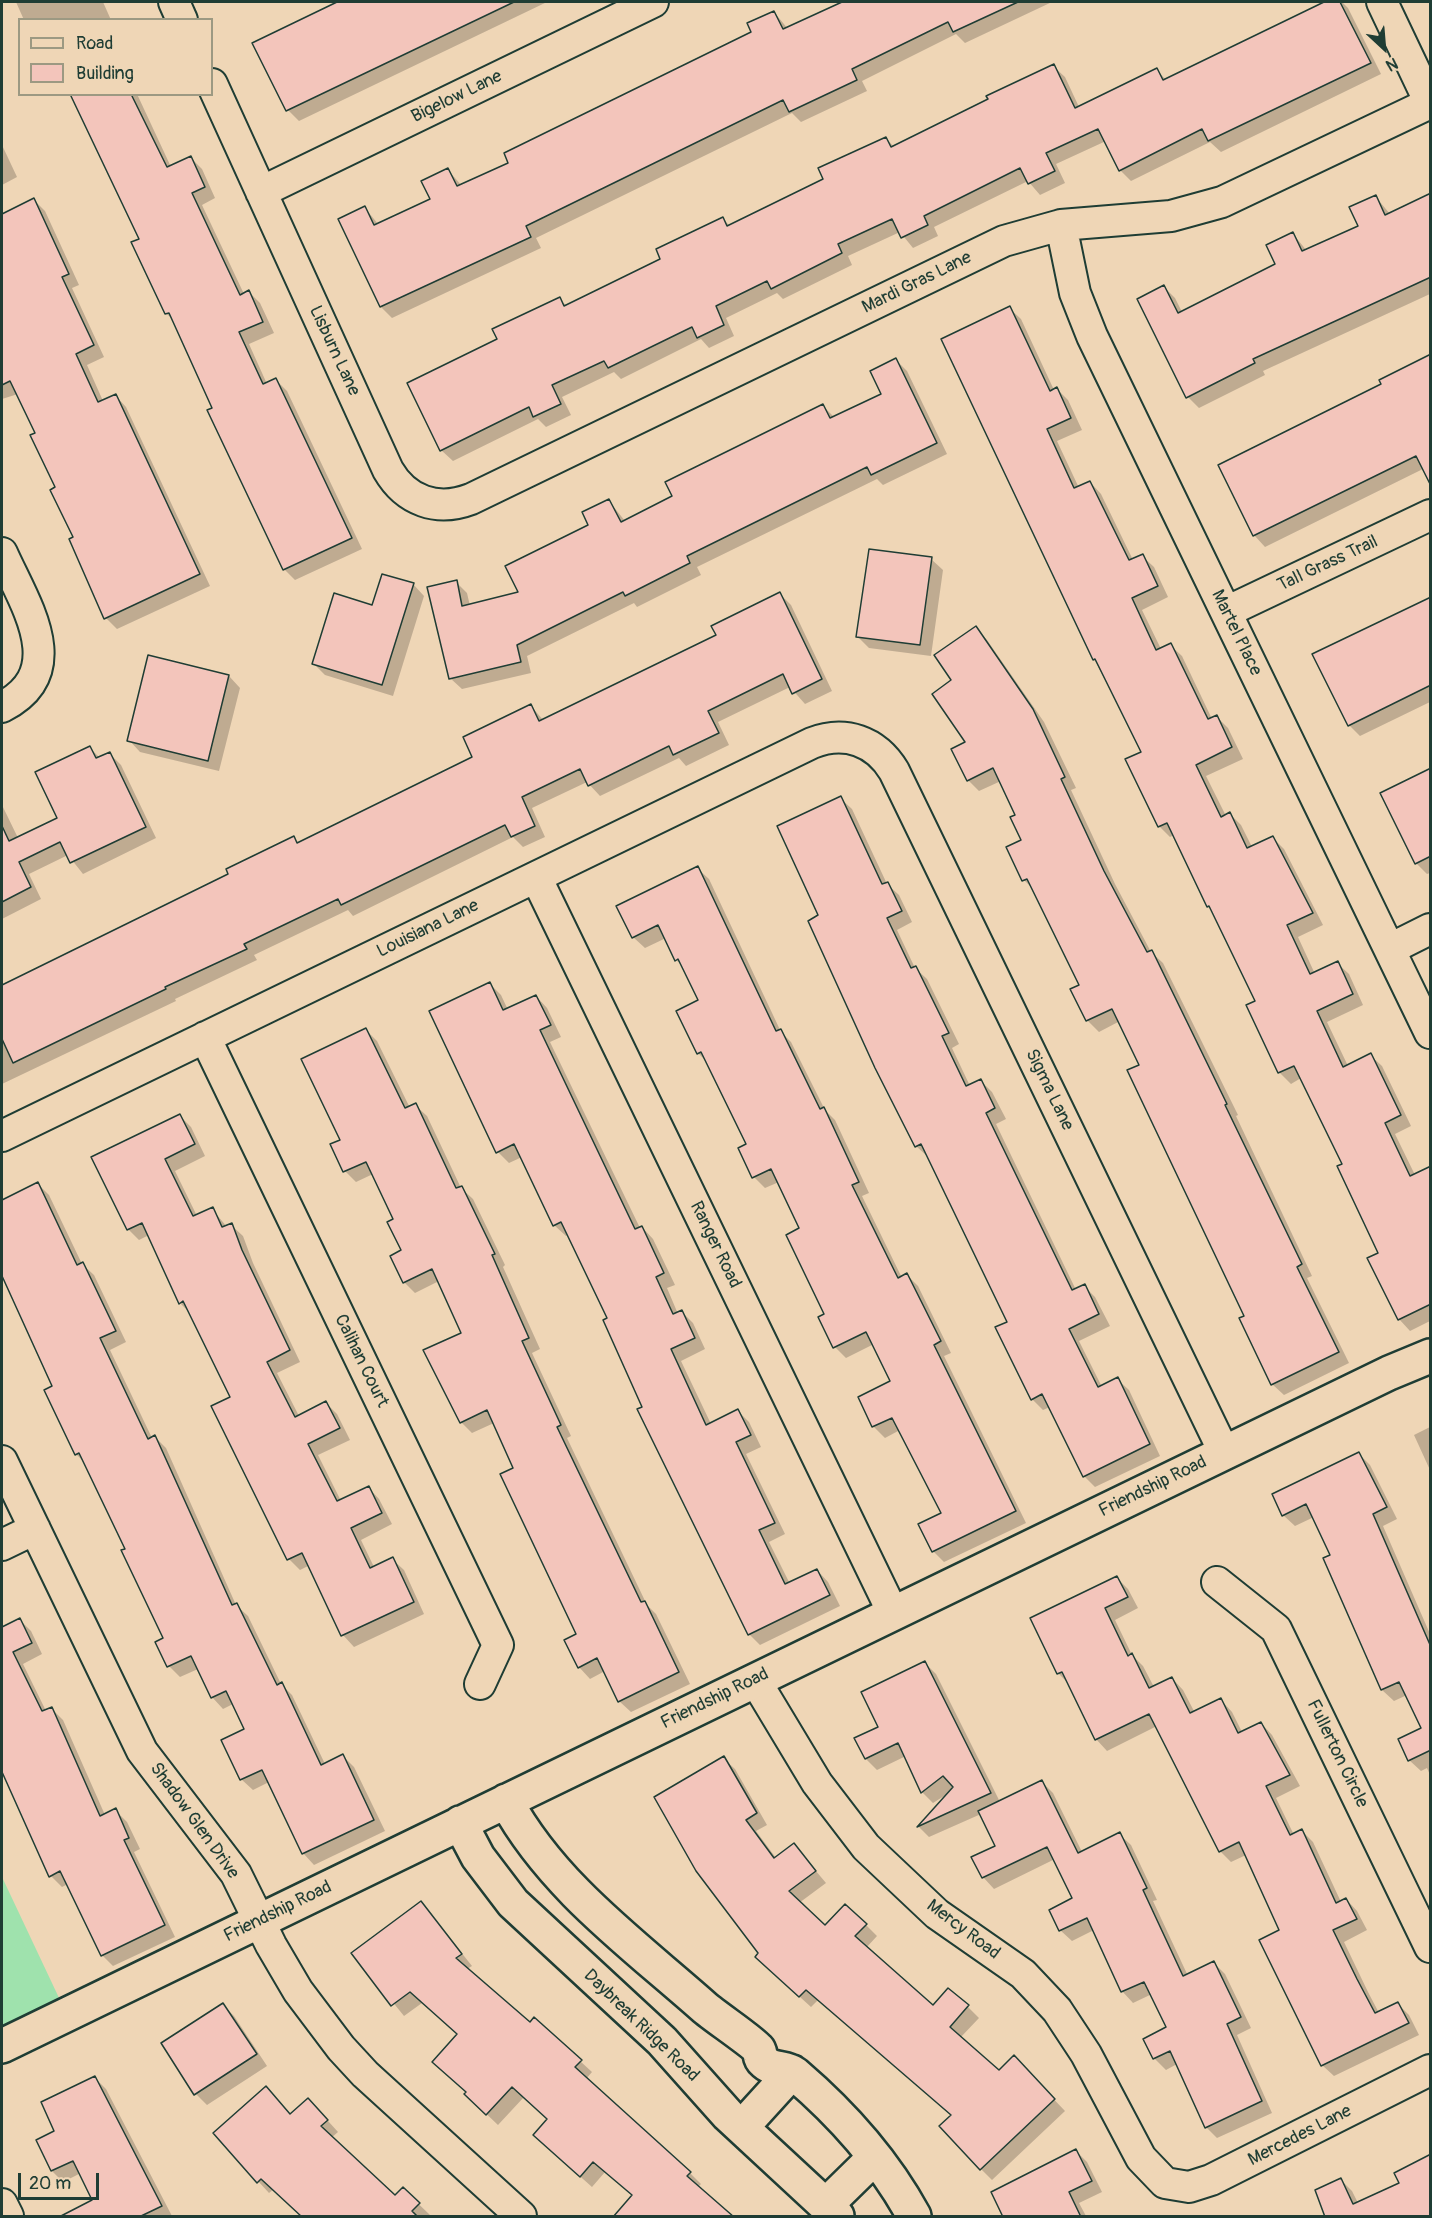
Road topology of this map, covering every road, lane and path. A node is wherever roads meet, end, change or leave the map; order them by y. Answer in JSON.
{"nodes":[{"id":1,"x":174,"y":2,"type":"edge"},
{"id":2,"x":653,"y":2,"type":"edge"},
{"id":3,"x":1382,"y":2,"type":"edge"},
{"id":4,"x":181,"y":18,"type":"edge"},
{"id":5,"x":213,"y":86,"type":"edge"},
{"id":6,"x":1430,"y":103,"type":"edge"},
{"id":7,"x":261,"y":192,"type":"junction"},
{"id":8,"x":1060,"y":225,"type":"junction"},
{"id":9,"x":419,"y":500,"type":"joint"},
{"id":10,"x":1431,"y":516,"type":"edge"},
{"id":11,"x":2,"y":553,"type":"edge"},
{"id":12,"x":1226,"y":612,"type":"junction"},
{"id":13,"x":2,"y":706,"type":"edge"},
{"id":14,"x":859,"y":740,"type":"joint"},
{"id":15,"x":536,"y":877,"type":"junction"},
{"id":16,"x":1431,"y":929,"type":"edge"},
{"id":17,"x":1390,"y":949,"type":"junction"},
{"id":18,"x":1431,"y":1034,"type":"edge"},
{"id":19,"x":205,"y":1037,"type":"junction"},
{"id":20,"x":2,"y":1136,"type":"edge"},
{"id":21,"x":1431,"y":1356,"type":"edge"},
{"id":22,"x":1224,"y":1452,"type":"junction"},
{"id":23,"x":2,"y":1461,"type":"edge"},
{"id":24,"x":35,"y":1529,"type":"junction"},
{"id":25,"x":2,"y":1545,"type":"edge"},
{"id":26,"x":1217,"y":1582,"type":"dead end"},
{"id":27,"x":893,"y":1613,"type":"junction"},
{"id":28,"x":755,"y":1680,"type":"junction"},
{"id":29,"x":480,"y":1684,"type":"dead end"},
{"id":30,"x":506,"y":1801,"type":"junction"},
{"id":31,"x":460,"y":1823,"type":"junction"},
{"id":32,"x":259,"y":1921,"type":"junction"},
{"id":33,"x":1431,"y":1947,"type":"edge"},
{"id":34,"x":2,"y":2046,"type":"edge"},
{"id":35,"x":790,"y":2070,"type":"junction"},
{"id":36,"x":1431,"y":2070,"type":"edge"},
{"id":37,"x":742,"y":2127,"type":"junction"},
{"id":38,"x":875,"y":2157,"type":"junction"},
{"id":39,"x":1165,"y":2183,"type":"joint"},
{"id":40,"x":2,"y":2204,"type":"edge"},
{"id":41,"x":832,"y":2211,"type":"edge"},
{"id":42,"x":8,"y":2217,"type":"edge"},
{"id":43,"x":521,"y":2217,"type":"edge"},
{"id":44,"x":914,"y":2217,"type":"edge"}],
"edges":[{"from":1,"to":4,"type":"street"},
{"from":2,"to":7,"type":"street","name":"Bigelow Lane"},
{"from":3,"to":6,"type":"street"},
{"from":5,"to":7,"type":"street","name":"Lisburn Lane"},
{"from":6,"to":8,"type":"street","name":"Mardi Gras Lane"},
{"from":7,"to":9,"type":"street","name":"Lisburn Lane"},
{"from":8,"to":9,"type":"street","name":"Mardi Gras Lane"},
{"from":8,"to":12,"type":"street","name":"Martel Place"},
{"from":10,"to":12,"type":"street","name":"Tall Grass Trail"},
{"from":11,"to":13,"type":"street"},
{"from":12,"to":17,"type":"street","name":"Martel Place"},
{"from":14,"to":15,"type":"street","name":"Louisiana Lane"},
{"from":14,"to":22,"type":"street","name":"Sigma Lane"},
{"from":15,"to":19,"type":"street","name":"Louisiana Lane"},
{"from":15,"to":27,"type":"street","name":"Ranger Road"},
{"from":16,"to":17,"type":"street"},
{"from":17,"to":18,"type":"street","name":"Martel Place"},
{"from":19,"to":20,"type":"street","name":"Louisiana Lane"},
{"from":19,"to":29,"type":"street","name":"Calihan Court"},
{"from":21,"to":22,"type":"street","name":"Friendship Road"},
{"from":22,"to":27,"type":"street","name":"Friendship Road"},
{"from":23,"to":24,"type":"street","name":"Shadow Glen Drive"},
{"from":24,"to":25,"type":"street"},
{"from":24,"to":32,"type":"street","name":"Shadow Glen Drive"},
{"from":26,"to":33,"type":"street","name":"Fullerton Circle"},
{"from":27,"to":28,"type":"street","name":"Friendship Road"},
{"from":28,"to":30,"type":"street","name":"Friendship Road"},
{"from":28,"to":39,"type":"street","name":"Mercy Road"},
{"from":30,"to":31,"type":"street","name":"Friendship Road"},
{"from":30,"to":35,"type":"street"},
{"from":31,"to":32,"type":"street","name":"Friendship Road"},
{"from":31,"to":37,"type":"street","name":"Daybreak Ridge Road"},
{"from":32,"to":34,"type":"street","name":"Friendship Road"},
{"from":32,"to":43,"type":"street","name":"Shadow Glen Drive"},
{"from":35,"to":37,"type":"street"},
{"from":35,"to":38,"type":"street"},
{"from":36,"to":39,"type":"street","name":"Mercedes Lane"},
{"from":37,"to":41,"type":"street","name":"Daybreak Ridge Road"},
{"from":38,"to":41,"type":"street"},
{"from":38,"to":44,"type":"street"},
{"from":40,"to":42,"type":"street"}]}
